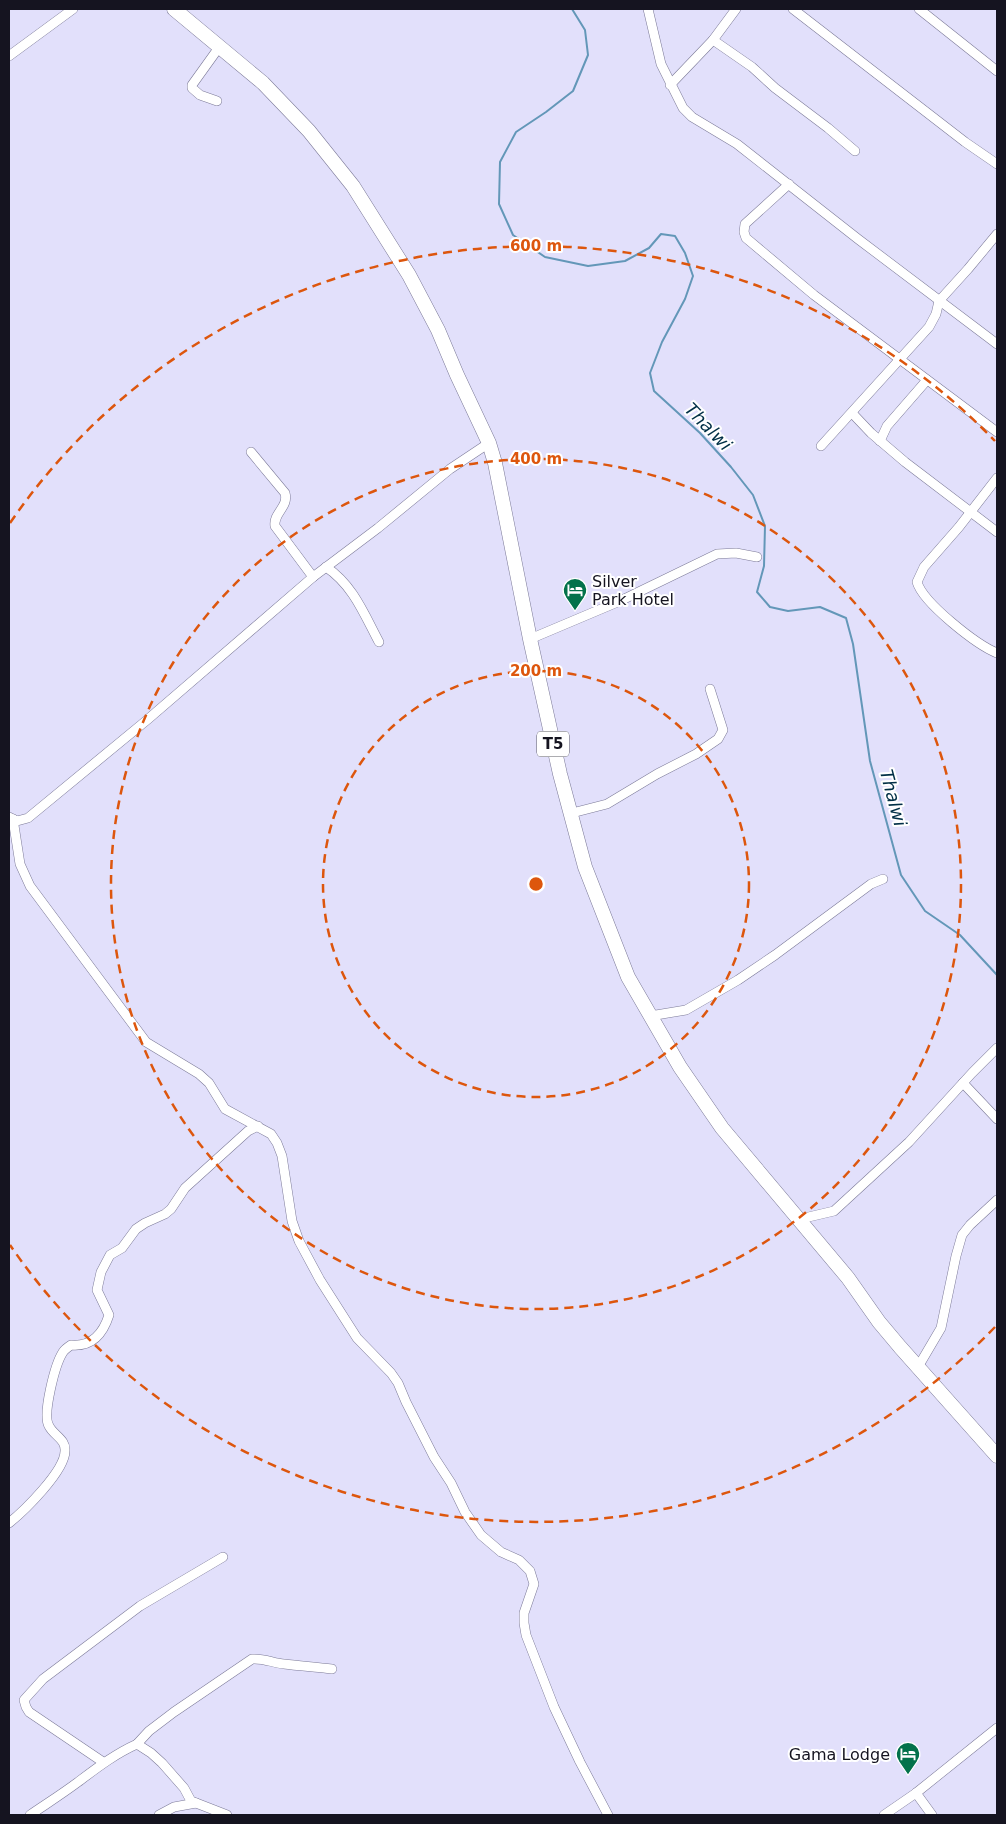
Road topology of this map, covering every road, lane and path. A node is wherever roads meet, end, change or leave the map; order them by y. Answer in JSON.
{"nodes":[{"id":1,"x":73,"y":9,"type":"edge"},
{"id":2,"x":174,"y":9,"type":"edge"},
{"id":3,"x":648,"y":9,"type":"edge"},
{"id":4,"x":736,"y":9,"type":"edge"},
{"id":5,"x":793,"y":9,"type":"edge"},
{"id":6,"x":919,"y":9,"type":"edge"},
{"id":7,"x":713,"y":40,"type":"junction"},
{"id":8,"x":220,"y":46,"type":"junction"},
{"id":9,"x":9,"y":56,"type":"edge"},
{"id":10,"x":997,"y":71,"type":"edge"},
{"id":11,"x":670,"y":85,"type":"junction"},
{"id":12,"x":217,"y":101,"type":"dead end"},
{"id":13,"x":855,"y":151,"type":"dead end"},
{"id":14,"x":997,"y":164,"type":"edge"},
{"id":15,"x":789,"y":184,"type":"junction"},
{"id":16,"x":997,"y":234,"type":"edge"},
{"id":17,"x":939,"y":301,"type":"junction"},
{"id":18,"x":997,"y":344,"type":"edge"},
{"id":19,"x":899,"y":358,"type":"junction"},
{"id":20,"x":927,"y":380,"type":"junction"},
{"id":21,"x":852,"y":413,"type":"junction"},
{"id":22,"x":997,"y":432,"type":"edge"},
{"id":23,"x":880,"y":441,"type":"junction"},
{"id":24,"x":489,"y":443,"type":"junction"},
{"id":25,"x":821,"y":446,"type":"dead end"},
{"id":26,"x":252,"y":452,"type":"dead end"},
{"id":27,"x":997,"y":478,"type":"edge"},
{"id":28,"x":971,"y":511,"type":"junction"},
{"id":29,"x":997,"y":532,"type":"edge"},
{"id":30,"x":757,"y":557,"type":"dead end"},
{"id":31,"x":326,"y":567,"type":"junction"},
{"id":32,"x":313,"y":577,"type":"junction"},
{"id":33,"x":530,"y":639,"type":"junction"},
{"id":34,"x":379,"y":642,"type":"dead end"},
{"id":35,"x":997,"y":653,"type":"edge"},
{"id":36,"x":710,"y":689,"type":"dead end"},
{"id":37,"x":572,"y":813,"type":"junction"},
{"id":38,"x":11,"y":818,"type":"edge"},
{"id":39,"x":883,"y":879,"type":"dead end"},
{"id":40,"x":650,"y":1016,"type":"junction"},
{"id":41,"x":997,"y":1048,"type":"edge"},
{"id":42,"x":963,"y":1084,"type":"junction"},
{"id":43,"x":997,"y":1119,"type":"edge"},
{"id":44,"x":258,"y":1126,"type":"junction"},
{"id":45,"x":997,"y":1200,"type":"edge"},
{"id":46,"x":800,"y":1219,"type":"junction"},
{"id":47,"x":918,"y":1367,"type":"junction"},
{"id":48,"x":997,"y":1456,"type":"edge"},
{"id":49,"x":9,"y":1523,"type":"edge"},
{"id":50,"x":223,"y":1557,"type":"dead end"},
{"id":51,"x":332,"y":1669,"type":"dead end"},
{"id":52,"x":997,"y":1728,"type":"edge"},
{"id":53,"x":137,"y":1744,"type":"junction"},
{"id":54,"x":103,"y":1762,"type":"junction"},
{"id":55,"x":916,"y":1793,"type":"junction"},
{"id":56,"x":196,"y":1803,"type":"junction"},
{"id":57,"x":30,"y":1815,"type":"edge"},
{"id":58,"x":159,"y":1815,"type":"edge"},
{"id":59,"x":227,"y":1815,"type":"edge"},
{"id":60,"x":608,"y":1815,"type":"edge"},
{"id":61,"x":884,"y":1815,"type":"edge"},
{"id":62,"x":932,"y":1815,"type":"edge"}],
"edges":[{"from":1,"to":9,"type":"street"},
{"from":2,"to":8,"type":"highway","number":"T5"},
{"from":3,"to":11,"type":"street"},
{"from":4,"to":7,"type":"street"},
{"from":5,"to":14,"type":"street"},
{"from":6,"to":10,"type":"street"},
{"from":7,"to":11,"type":"street"},
{"from":7,"to":13,"type":"street"},
{"from":8,"to":12,"type":"street"},
{"from":8,"to":24,"type":"highway","number":"T5"},
{"from":11,"to":15,"type":"street"},
{"from":15,"to":17,"type":"street"},
{"from":15,"to":19,"type":"street"},
{"from":16,"to":17,"type":"street"},
{"from":17,"to":18,"type":"street"},
{"from":17,"to":19,"type":"street"},
{"from":19,"to":20,"type":"street"},
{"from":19,"to":21,"type":"street"},
{"from":20,"to":22,"type":"street"},
{"from":20,"to":23,"type":"street"},
{"from":21,"to":23,"type":"street"},
{"from":21,"to":25,"type":"street"},
{"from":23,"to":28,"type":"street"},
{"from":24,"to":31,"type":"street"},
{"from":24,"to":33,"type":"highway","number":"T5"},
{"from":26,"to":32,"type":"street"},
{"from":27,"to":28,"type":"street"},
{"from":28,"to":29,"type":"street"},
{"from":28,"to":35,"type":"street"},
{"from":30,"to":33,"type":"street"},
{"from":31,"to":32,"type":"street"},
{"from":31,"to":34,"type":"street"},
{"from":32,"to":38,"type":"street"},
{"from":33,"to":37,"type":"highway","number":"T5"},
{"from":36,"to":37,"type":"street"},
{"from":37,"to":40,"type":"highway","number":"T5"},
{"from":38,"to":44,"type":"street"},
{"from":39,"to":40,"type":"street"},
{"from":40,"to":46,"type":"highway","number":"T5"},
{"from":41,"to":42,"type":"street"},
{"from":42,"to":43,"type":"street"},
{"from":42,"to":46,"type":"street"},
{"from":44,"to":49,"type":"street"},
{"from":44,"to":60,"type":"street"},
{"from":45,"to":47,"type":"street"},
{"from":46,"to":47,"type":"highway","number":"T5"},
{"from":47,"to":48,"type":"highway","number":"T5"},
{"from":50,"to":54,"type":"street"},
{"from":51,"to":53,"type":"street"},
{"from":52,"to":55,"type":"street"},
{"from":53,"to":54,"type":"street"},
{"from":53,"to":56,"type":"street"},
{"from":54,"to":57,"type":"street"},
{"from":55,"to":61,"type":"street"},
{"from":55,"to":62,"type":"street"},
{"from":56,"to":58,"type":"street"},
{"from":56,"to":59,"type":"street"}]}
